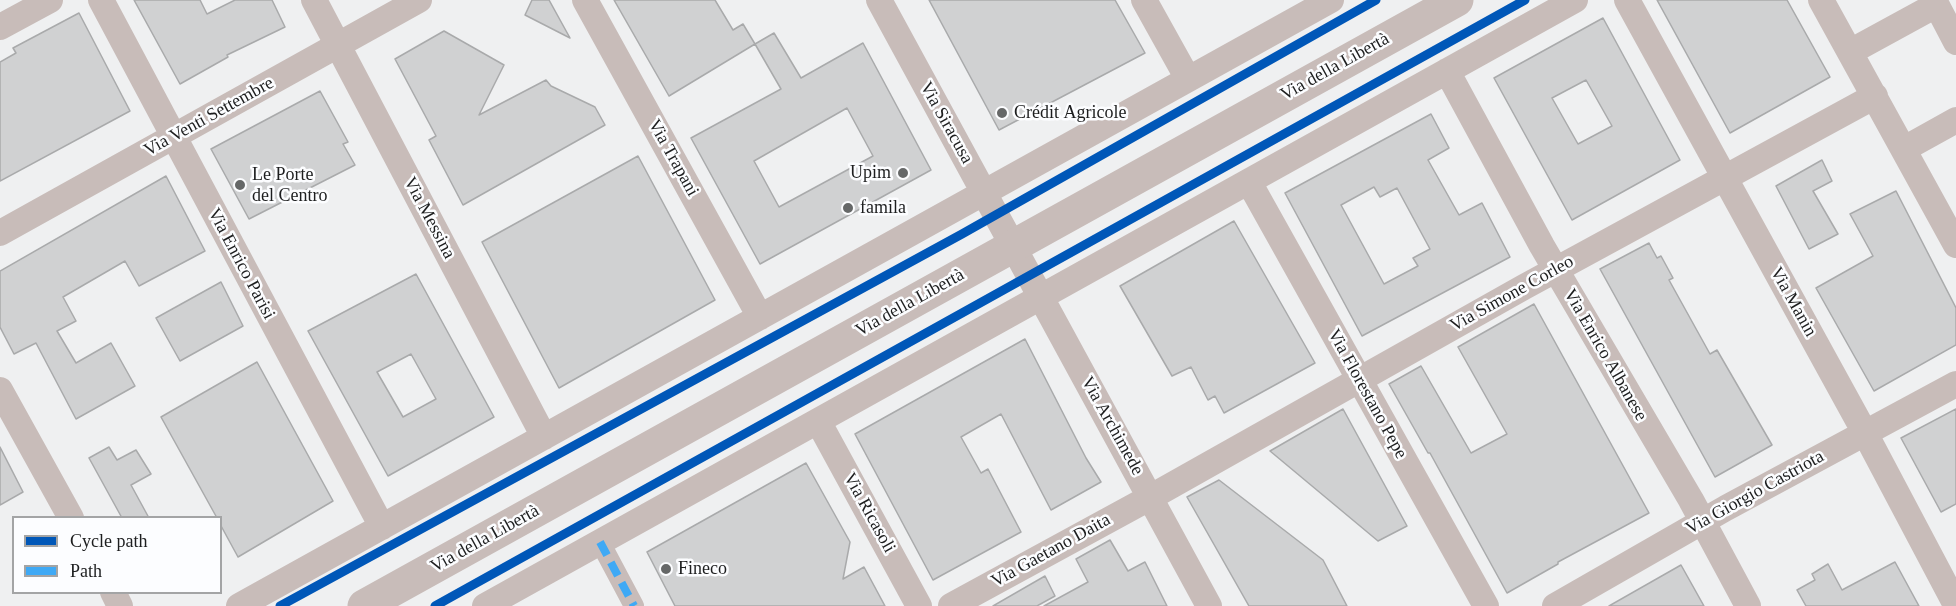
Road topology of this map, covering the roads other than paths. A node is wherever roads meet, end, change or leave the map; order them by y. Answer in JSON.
{"nodes":[{"id":1,"x":50,"y":0,"type":"edge"},
{"id":2,"x":101,"y":0,"type":"edge"},
{"id":3,"x":314,"y":0,"type":"edge"},
{"id":4,"x":418,"y":0,"type":"edge"},
{"id":5,"x":585,"y":0,"type":"edge"},
{"id":6,"x":879,"y":0,"type":"edge"},
{"id":7,"x":1144,"y":0,"type":"edge"},
{"id":8,"x":1331,"y":0,"type":"edge"},
{"id":9,"x":1457,"y":0,"type":"edge"},
{"id":10,"x":1575,"y":0,"type":"edge"},
{"id":11,"x":1627,"y":0,"type":"edge"},
{"id":12,"x":1821,"y":0,"type":"edge"},
{"id":13,"x":1935,"y":2,"type":"edge"},
{"id":14,"x":0,"y":27,"type":"edge"},
{"id":15,"x":1956,"y":42,"type":"edge"},
{"id":16,"x":338,"y":45,"type":"junction"},
{"id":17,"x":1850,"y":52,"type":"junction"},
{"id":18,"x":1447,"y":71,"type":"junction"},
{"id":19,"x":1188,"y":80,"type":"junction"},
{"id":20,"x":1875,"y":96,"type":"junction"},
{"id":21,"x":1956,"y":120,"type":"edge"},
{"id":22,"x":173,"y":137,"type":"junction"},
{"id":23,"x":1904,"y":149,"type":"junction"},
{"id":24,"x":1724,"y":178,"type":"junction"},
{"id":25,"x":1249,"y":182,"type":"junction"},
{"id":26,"x":984,"y":192,"type":"junction"},
{"id":27,"x":0,"y":233,"type":"edge"},
{"id":28,"x":1956,"y":245,"type":"edge"},
{"id":29,"x":1014,"y":246,"type":"junction"},
{"id":30,"x":1556,"y":270,"type":"junction"},
{"id":31,"x":1042,"y":296,"type":"junction"},
{"id":32,"x":760,"y":317,"type":"junction"},
{"id":33,"x":1359,"y":380,"type":"junction"},
{"id":34,"x":1956,"y":384,"type":"edge"},
{"id":35,"x":0,"y":390,"type":"edge"},
{"id":36,"x":818,"y":421,"type":"junction"},
{"id":37,"x":1865,"y":433,"type":"junction"},
{"id":38,"x":544,"y":436,"type":"junction"},
{"id":39,"x":1151,"y":496,"type":"junction"},
{"id":40,"x":70,"y":516,"type":"edge"},
{"id":41,"x":1703,"y":521,"type":"junction"},
{"id":42,"x":382,"y":527,"type":"junction"},
{"id":43,"x":600,"y":542,"type":"junction"},
{"id":44,"x":1956,"y":605,"type":"edge"},
{"id":45,"x":239,"y":606,"type":"edge"},
{"id":46,"x":364,"y":606,"type":"edge"},
{"id":47,"x":485,"y":606,"type":"edge"},
{"id":48,"x":634,"y":606,"type":"edge"},
{"id":49,"x":919,"y":606,"type":"edge"},
{"id":50,"x":951,"y":606,"type":"edge"},
{"id":51,"x":1209,"y":606,"type":"edge"},
{"id":52,"x":1486,"y":606,"type":"edge"},
{"id":53,"x":1555,"y":606,"type":"edge"},
{"id":54,"x":1748,"y":606,"type":"edge"}],
"edges":[{"from":1,"to":14,"type":"street"},
{"from":2,"to":22,"type":"street","name":"Via Enrico Parisi"},
{"from":3,"to":16,"type":"street","name":"Via Messina"},
{"from":4,"to":16,"type":"street","name":"Via Venti Settembre"},
{"from":5,"to":32,"type":"street","name":"Via Trapani"},
{"from":6,"to":26,"type":"street","name":"Via Siracusa"},
{"from":7,"to":19,"type":"street"},
{"from":8,"to":19,"type":"street"},
{"from":9,"to":29,"type":"street","name":"Via della Libertà"},
{"from":10,"to":18,"type":"street"},
{"from":11,"to":24,"type":"street","name":"Via Manin"},
{"from":12,"to":17,"type":"street"},
{"from":13,"to":15,"type":"street"},
{"from":13,"to":17,"type":"street"},
{"from":16,"to":22,"type":"street","name":"Via Venti Settembre"},
{"from":16,"to":38,"type":"street","name":"Via Messina"},
{"from":17,"to":20,"type":"street"},
{"from":18,"to":25,"type":"street"},
{"from":18,"to":30,"type":"street","name":"Via Enrico Albanese"},
{"from":19,"to":26,"type":"street"},
{"from":20,"to":23,"type":"street"},
{"from":20,"to":24,"type":"street","name":"Via Simone Corleo"},
{"from":21,"to":23,"type":"street"},
{"from":22,"to":27,"type":"street","name":"Via Venti Settembre"},
{"from":22,"to":42,"type":"street","name":"Via Enrico Parisi"},
{"from":23,"to":28,"type":"street"},
{"from":24,"to":30,"type":"street","name":"Via Simone Corleo"},
{"from":24,"to":37,"type":"street","name":"Via Manin"},
{"from":25,"to":31,"type":"street"},
{"from":25,"to":33,"type":"street","name":"Via Florestano Pepe"},
{"from":26,"to":29,"type":"street","name":"Via Siracusa"},
{"from":26,"to":32,"type":"street"},
{"from":29,"to":31,"type":"street","name":"Via Archimede"},
{"from":29,"to":46,"type":"street","name":"Via della Libertà"},
{"from":30,"to":33,"type":"street","name":"Via Simone Corleo"},
{"from":30,"to":41,"type":"street","name":"Via Enrico Albanese"},
{"from":31,"to":36,"type":"street"},
{"from":31,"to":39,"type":"street","name":"Via Archimede"},
{"from":32,"to":38,"type":"street"},
{"from":33,"to":39,"type":"street","name":"Via Simone Corleo"},
{"from":33,"to":52,"type":"street","name":"Via Florestano Pepe"},
{"from":34,"to":37,"type":"street","name":"Via Giorgio Castriota"},
{"from":35,"to":40,"type":"street"},
{"from":36,"to":43,"type":"street"},
{"from":36,"to":49,"type":"street","name":"Via Ricasoli"},
{"from":37,"to":41,"type":"street","name":"Via Giorgio Castriota"},
{"from":37,"to":44,"type":"street","name":"Via Manin"},
{"from":38,"to":42,"type":"street"},
{"from":39,"to":50,"type":"street","name":"Via Gaetano Daita"},
{"from":39,"to":51,"type":"street","name":"Via Archimede"},
{"from":41,"to":53,"type":"street","name":"Via Giorgio Castriota"},
{"from":41,"to":54,"type":"street","name":"Via Enrico Albanese"},
{"from":42,"to":45,"type":"street"},
{"from":43,"to":47,"type":"street"},
{"from":43,"to":48,"type":"street"}]}
